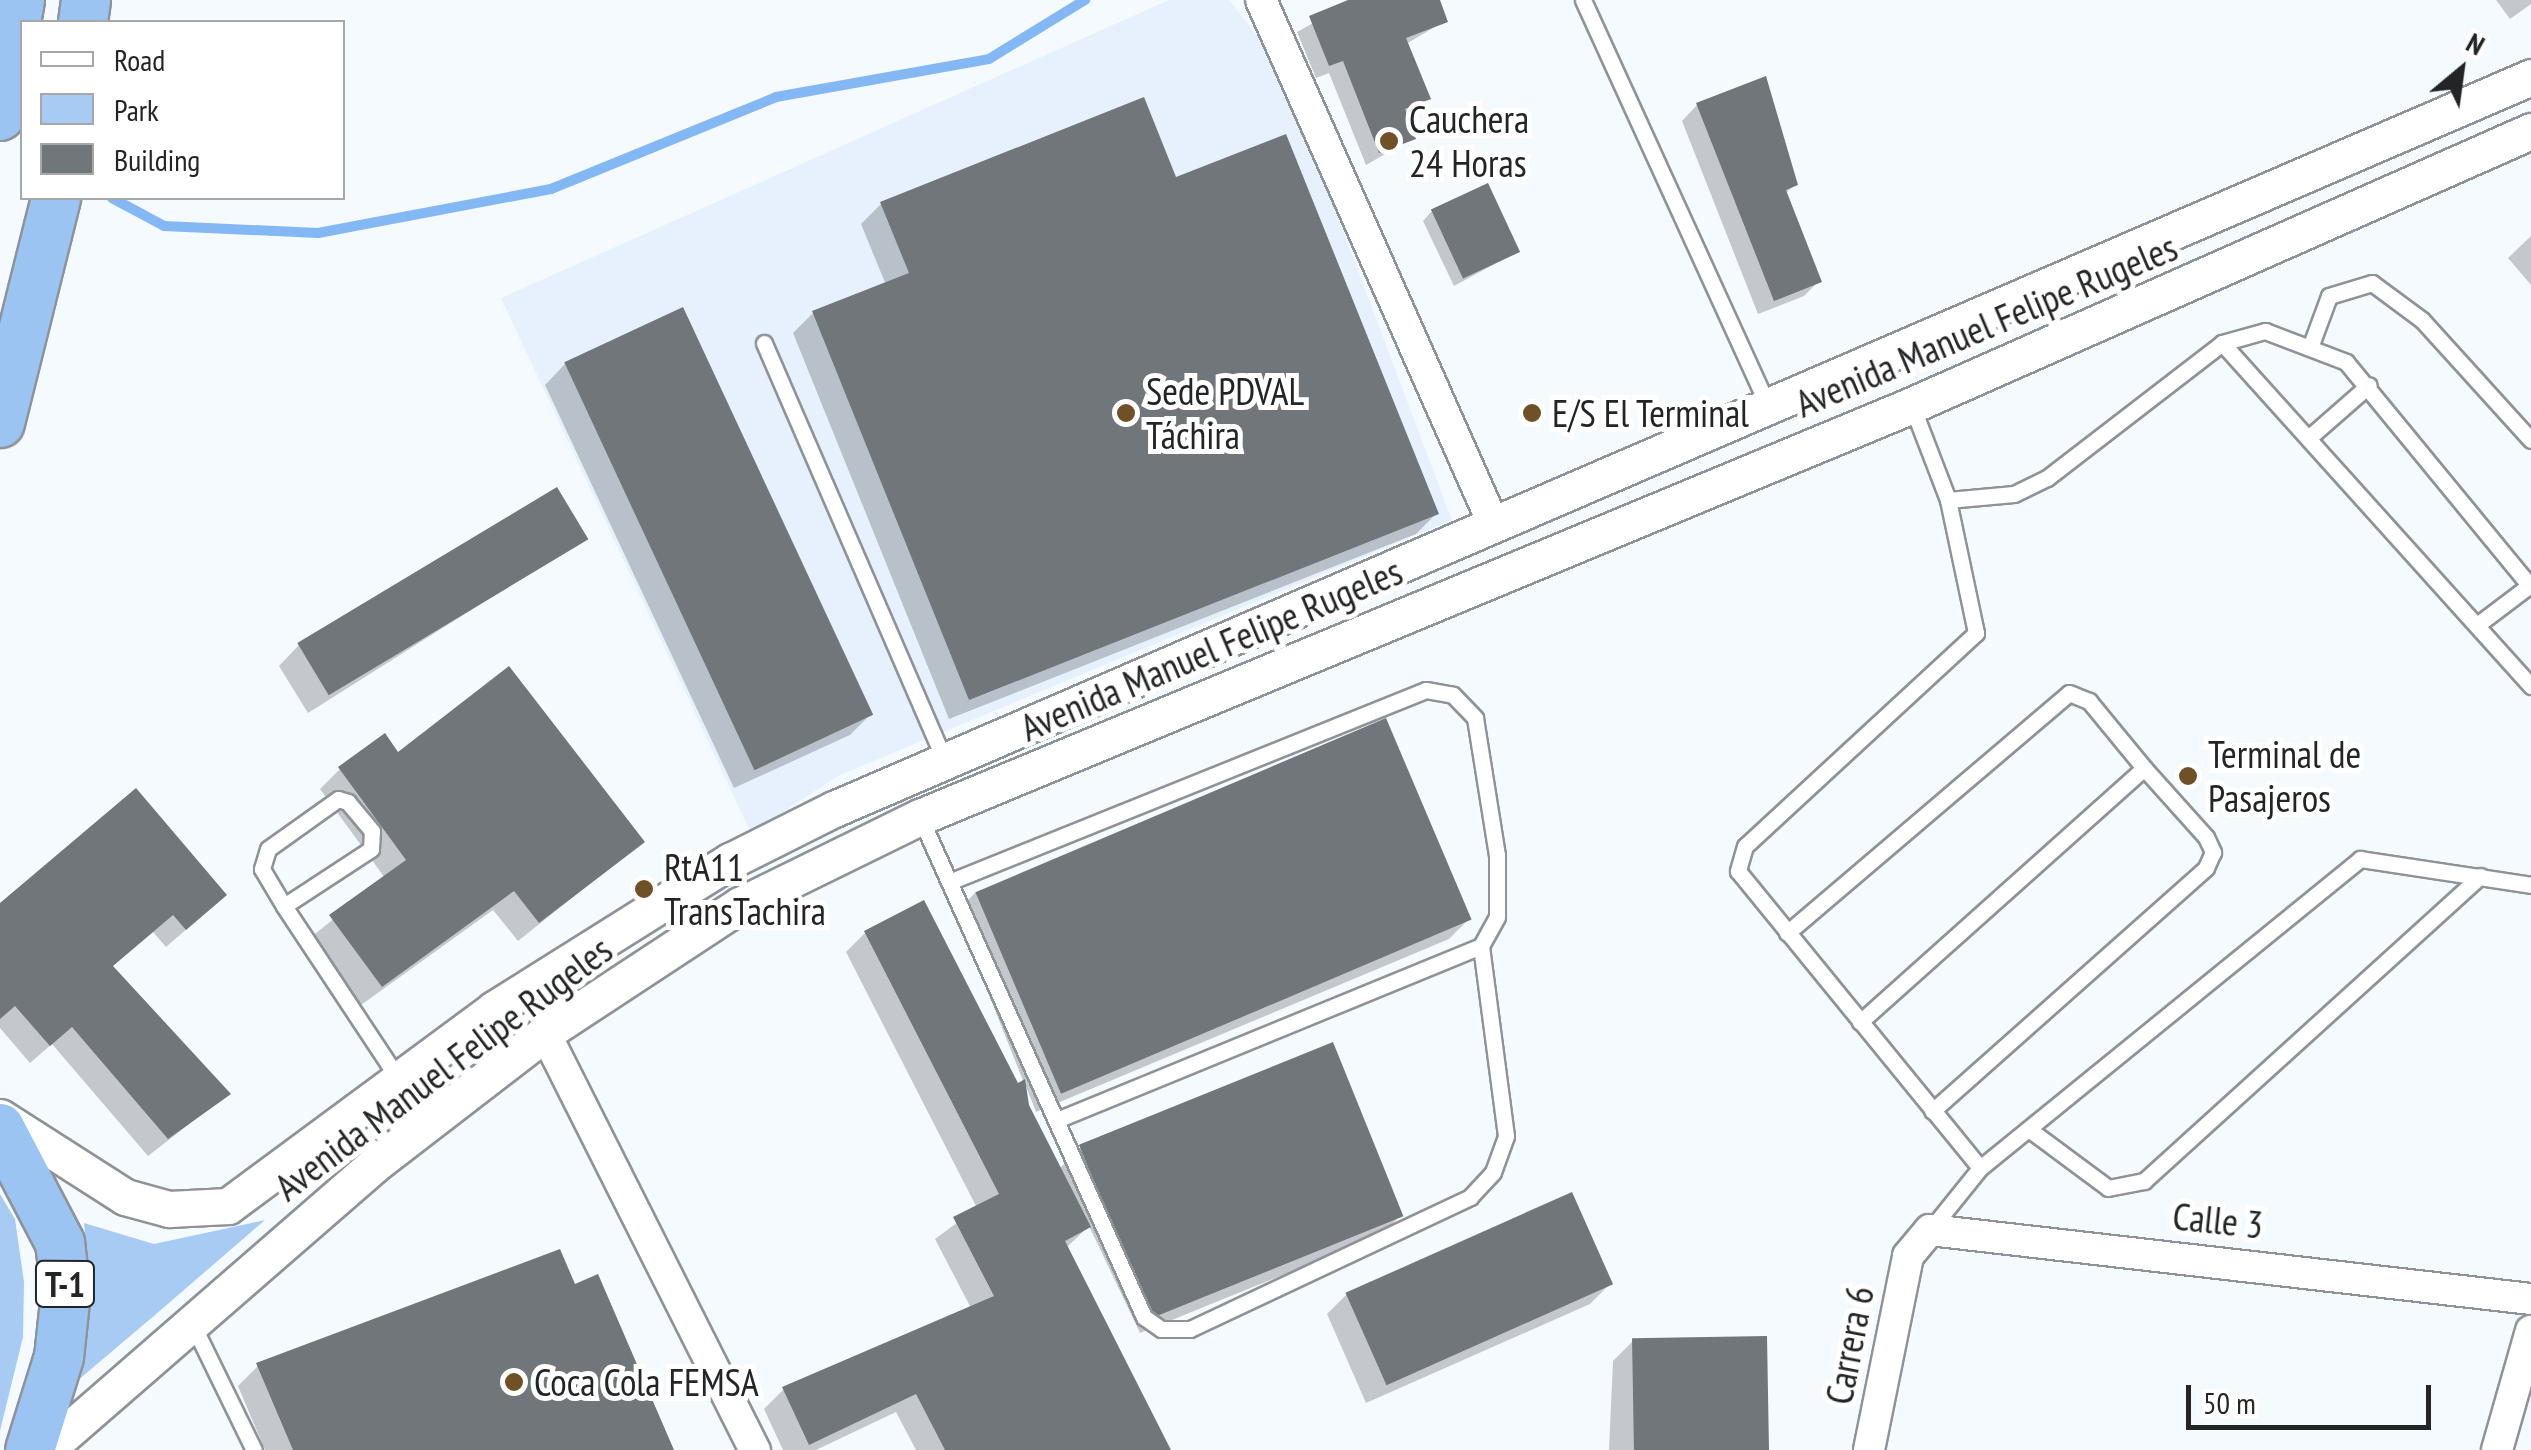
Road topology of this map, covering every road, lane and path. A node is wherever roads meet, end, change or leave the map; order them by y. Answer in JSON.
{"nodes":[{"id":1,"x":20,"y":0,"type":"edge"},
{"id":2,"x":1262,"y":0,"type":"edge"},
{"id":3,"x":1584,"y":0,"type":"edge"},
{"id":4,"x":2531,"y":77,"type":"edge"},
{"id":5,"x":0,"y":116,"type":"edge"},
{"id":6,"x":2531,"y":131,"type":"edge"},
{"id":7,"x":56,"y":200,"type":"edge"},
{"id":8,"x":2312,"y":342,"type":"junction"},
{"id":9,"x":764,"y":343,"type":"dead end"},
{"id":10,"x":2222,"y":343,"type":"junction"},
{"id":11,"x":2369,"y":385,"type":"junction"},
{"id":12,"x":1768,"y":403,"type":"junction"},
{"id":13,"x":1912,"y":405,"type":"junction"},
{"id":14,"x":0,"y":423,"type":"edge"},
{"id":15,"x":2313,"y":434,"type":"junction"},
{"id":16,"x":2531,"y":440,"type":"edge"},
{"id":17,"x":1948,"y":500,"type":"junction"},
{"id":18,"x":1493,"y":522,"type":"junction"},
{"id":19,"x":2530,"y":586,"type":"edge"},
{"id":20,"x":2481,"y":622,"type":"junction"},
{"id":21,"x":2531,"y":686,"type":"edge"},
{"id":22,"x":946,"y":761,"type":"junction"},
{"id":23,"x":2144,"y":768,"type":"junction"},
{"id":24,"x":920,"y":817,"type":"junction"},
{"id":25,"x":2480,"y":876,"type":"junction"},
{"id":26,"x":949,"y":882,"type":"junction"},
{"id":27,"x":2531,"y":885,"type":"edge"},
{"id":28,"x":284,"y":906,"type":"junction"},
{"id":29,"x":1787,"y":933,"type":"junction"},
{"id":30,"x":1481,"y":946,"type":"junction"},
{"id":31,"x":1860,"y":1022,"type":"junction"},
{"id":32,"x":545,"y":1033,"type":"junction"},
{"id":33,"x":398,"y":1078,"type":"junction"},
{"id":34,"x":1932,"y":1111,"type":"junction"},
{"id":35,"x":0,"y":1117,"type":"edge"},
{"id":36,"x":1057,"y":1120,"type":"junction"},
{"id":37,"x":0,"y":1128,"type":"edge"},
{"id":38,"x":2030,"y":1130,"type":"junction"},
{"id":39,"x":1980,"y":1168,"type":"junction"},
{"id":40,"x":1930,"y":1230,"type":"junction"},
{"id":41,"x":2531,"y":1298,"type":"edge"},
{"id":42,"x":192,"y":1323,"type":"junction"},
{"id":43,"x":2531,"y":1331,"type":"edge"},
{"id":44,"x":30,"y":1450,"type":"edge"},
{"id":45,"x":46,"y":1450,"type":"edge"},
{"id":46,"x":254,"y":1450,"type":"edge"},
{"id":47,"x":755,"y":1450,"type":"edge"},
{"id":48,"x":1869,"y":1450,"type":"edge"},
{"id":49,"x":2498,"y":1450,"type":"edge"}],
"edges":[{"from":1,"to":5,"type":"highway"},
{"from":2,"to":18,"type":"street"},
{"from":3,"to":12,"type":"lane"},
{"from":4,"to":12,"type":"street","name":"Avenida Manuel Felipe Rugeles"},
{"from":6,"to":13,"type":"street","name":"Avenida Manuel Felipe Rugeles"},
{"from":7,"to":14,"type":"highway"},
{"from":8,"to":10,"type":"lane"},
{"from":8,"to":11,"type":"lane"},
{"from":8,"to":16,"type":"lane"},
{"from":9,"to":22,"type":"lane"},
{"from":10,"to":15,"type":"lane"},
{"from":10,"to":17,"type":"lane"},
{"from":11,"to":15,"type":"lane"},
{"from":11,"to":19,"type":"lane"},
{"from":12,"to":18,"type":"street","name":"Avenida Manuel Felipe Rugeles"},
{"from":13,"to":17,"type":"lane"},
{"from":13,"to":24,"type":"street","name":"Avenida Manuel Felipe Rugeles"},
{"from":15,"to":20,"type":"lane"},
{"from":17,"to":29,"type":"lane"},
{"from":18,"to":22,"type":"street","name":"Avenida Manuel Felipe Rugeles"},
{"from":19,"to":20,"type":"lane"},
{"from":20,"to":21,"type":"lane"},
{"from":22,"to":33,"type":"street","name":"Avenida Manuel Felipe Rugeles"},
{"from":23,"to":29,"type":"lane"},
{"from":23,"to":31,"type":"lane"},
{"from":23,"to":34,"type":"lane"},
{"from":24,"to":26,"type":"lane"},
{"from":24,"to":32,"type":"street","name":"Avenida Manuel Felipe Rugeles"},
{"from":25,"to":27,"type":"lane"},
{"from":25,"to":38,"type":"lane"},
{"from":25,"to":38,"type":"lane"},
{"from":26,"to":30,"type":"lane"},
{"from":26,"to":36,"type":"lane"},
{"from":28,"to":28,"type":"lane"},
{"from":28,"to":33,"type":"lane"},
{"from":29,"to":31,"type":"lane"},
{"from":30,"to":36,"type":"lane"},
{"from":30,"to":36,"type":"lane"},
{"from":31,"to":34,"type":"lane"},
{"from":32,"to":42,"type":"street","name":"Avenida Manuel Felipe Rugeles"},
{"from":32,"to":47,"type":"street"},
{"from":33,"to":35,"type":"street","name":"Avenida Manuel Felipe Rugeles"},
{"from":34,"to":39,"type":"lane"},
{"from":37,"to":44,"type":"highway","number":"T-1"},
{"from":38,"to":39,"type":"lane"},
{"from":39,"to":40,"type":"lane"},
{"from":40,"to":41,"type":"street","name":"Calle 3"},
{"from":40,"to":48,"type":"street","name":"Carrera 6"},
{"from":42,"to":45,"type":"street","name":"Avenida Manuel Felipe Rugeles"},
{"from":42,"to":46,"type":"lane"},
{"from":43,"to":49,"type":"street"}]}
